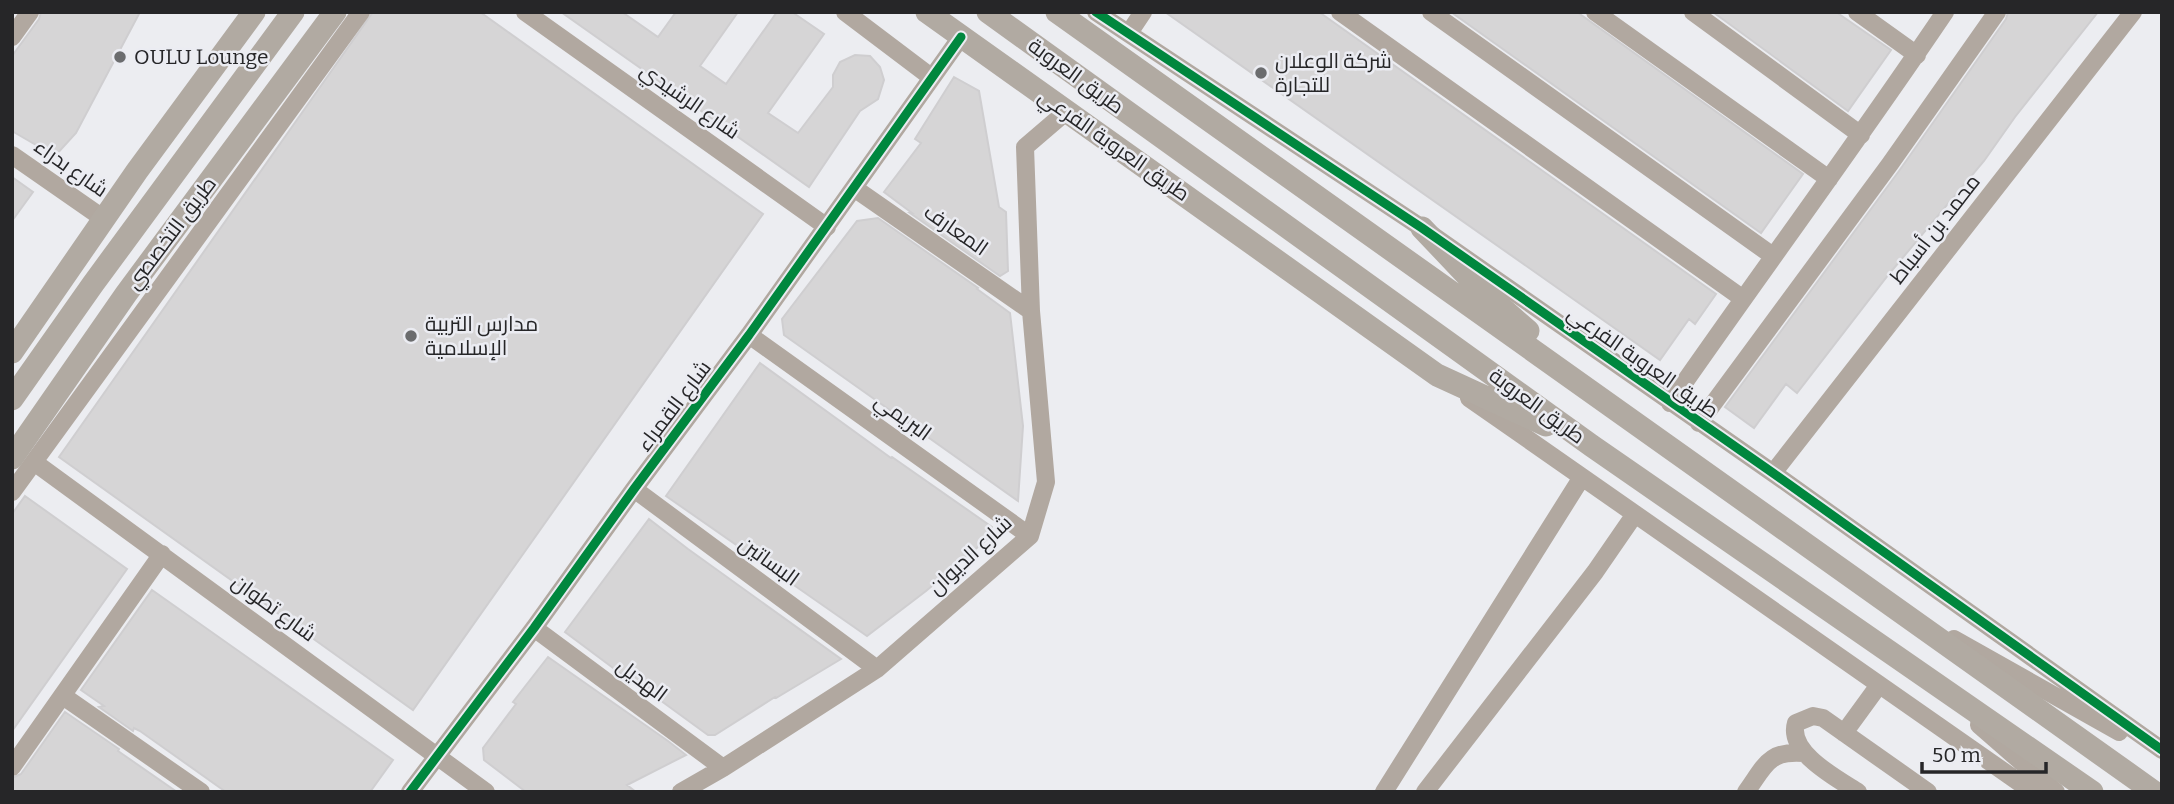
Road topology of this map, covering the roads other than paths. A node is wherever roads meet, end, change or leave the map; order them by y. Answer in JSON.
{"nodes":[{"id":1,"x":30,"y":12,"type":"edge"},
{"id":2,"x":254,"y":12,"type":"edge"},
{"id":3,"x":293,"y":12,"type":"edge"},
{"id":4,"x":335,"y":12,"type":"edge"},
{"id":5,"x":361,"y":12,"type":"edge"},
{"id":6,"x":525,"y":12,"type":"edge"},
{"id":7,"x":927,"y":12,"type":"edge"},
{"id":8,"x":988,"y":12,"type":"edge"},
{"id":9,"x":1057,"y":12,"type":"edge"},
{"id":10,"x":1096,"y":12,"type":"edge"},
{"id":11,"x":1143,"y":12,"type":"edge"},
{"id":12,"x":1340,"y":12,"type":"edge"},
{"id":13,"x":1431,"y":12,"type":"edge"},
{"id":14,"x":1595,"y":12,"type":"edge"},
{"id":15,"x":1693,"y":12,"type":"edge"},
{"id":16,"x":1857,"y":12,"type":"edge"},
{"id":17,"x":1945,"y":12,"type":"edge"},
{"id":18,"x":1997,"y":12,"type":"edge"},
{"id":19,"x":2133,"y":12,"type":"edge"},
{"id":20,"x":846,"y":13,"type":"edge"},
{"id":21,"x":1129,"y":33,"type":"junction"},
{"id":22,"x":12,"y":37,"type":"edge"},
{"id":23,"x":961,"y":37,"type":"junction"},
{"id":24,"x":1917,"y":55,"type":"junction"},
{"id":25,"x":931,"y":77,"type":"junction"},
{"id":26,"x":1067,"y":111,"type":"junction"},
{"id":27,"x":1861,"y":135,"type":"junction"},
{"id":28,"x":12,"y":155,"type":"edge"},
{"id":29,"x":1829,"y":179,"type":"junction"},
{"id":30,"x":854,"y":188,"type":"junction"},
{"id":31,"x":104,"y":219,"type":"junction"},
{"id":32,"x":827,"y":227,"type":"junction"},
{"id":33,"x":1422,"y":228,"type":"junction"},
{"id":34,"x":1773,"y":256,"type":"junction"},
{"id":35,"x":1742,"y":298,"type":"junction"},
{"id":36,"x":1031,"y":311,"type":"junction"},
{"id":37,"x":749,"y":335,"type":"junction"},
{"id":38,"x":12,"y":352,"type":"edge"},
{"id":39,"x":1437,"y":376,"type":"junction"},
{"id":40,"x":12,"y":399,"type":"edge"},
{"id":41,"x":1670,"y":403,"type":"junction"},
{"id":42,"x":1620,"y":412,"type":"junction"},
{"id":43,"x":1699,"y":423,"type":"junction"},
{"id":44,"x":1592,"y":446,"type":"junction"},
{"id":45,"x":23,"y":460,"type":"edge"},
{"id":46,"x":1773,"y":473,"type":"junction"},
{"id":47,"x":1582,"y":477,"type":"junction"},
{"id":48,"x":634,"y":489,"type":"junction"},
{"id":49,"x":12,"y":492,"type":"edge"},
{"id":50,"x":1635,"y":514,"type":"junction"},
{"id":51,"x":1030,"y":536,"type":"junction"},
{"id":52,"x":162,"y":554,"type":"junction"},
{"id":53,"x":1876,"y":595,"type":"junction"},
{"id":54,"x":534,"y":628,"type":"junction"},
{"id":55,"x":1914,"y":668,"type":"junction"},
{"id":56,"x":877,"y":669,"type":"junction"},
{"id":57,"x":1879,"y":685,"type":"junction"},
{"id":58,"x":63,"y":696,"type":"junction"},
{"id":59,"x":1844,"y":733,"type":"junction"},
{"id":60,"x":2162,"y":750,"type":"edge"},
{"id":61,"x":1804,"y":753,"type":"junction"},
{"id":62,"x":438,"y":756,"type":"junction"},
{"id":63,"x":2162,"y":756,"type":"edge"},
{"id":64,"x":12,"y":767,"type":"edge"},
{"id":65,"x":723,"y":768,"type":"junction"},
{"id":66,"x":1848,"y":789,"type":"edge"},
{"id":67,"x":2031,"y":791,"type":"edge"},
{"id":68,"x":201,"y":792,"type":"edge"},
{"id":69,"x":410,"y":792,"type":"edge"},
{"id":70,"x":486,"y":792,"type":"edge"},
{"id":71,"x":681,"y":792,"type":"edge"},
{"id":72,"x":1384,"y":792,"type":"edge"},
{"id":73,"x":1425,"y":792,"type":"edge"},
{"id":74,"x":1746,"y":792,"type":"edge"},
{"id":75,"x":1928,"y":792,"type":"edge"},
{"id":76,"x":2056,"y":792,"type":"edge"},
{"id":77,"x":2092,"y":792,"type":"edge"},
{"id":78,"x":2154,"y":792,"type":"edge"}],
"edges":[{"from":1,"to":22,"type":"street"},
{"from":2,"to":31,"type":"main road"},
{"from":3,"to":40,"type":"main road","name":"طريق التخصصي"},
{"from":4,"to":45,"type":"main road","name":"طريق التخصصي"},
{"from":5,"to":45,"type":"street"},
{"from":6,"to":32,"type":"street","name":"شارع الرشيدي"},
{"from":7,"to":23,"type":"main road","name":"طريق العروبة الفرعي"},
{"from":8,"to":44,"type":"main road","name":"طريق العروبة"},
{"from":9,"to":42,"type":"main road","name":"طريق العروبة"},
{"from":10,"to":21,"type":"street","name":"طريق العروبة الفرعي"},
{"from":11,"to":21,"type":"street"},
{"from":12,"to":35,"type":"street"},
{"from":13,"to":34,"type":"street"},
{"from":14,"to":29,"type":"street"},
{"from":15,"to":27,"type":"street"},
{"from":16,"to":24,"type":"street"},
{"from":17,"to":24,"type":"street"},
{"from":18,"to":43,"type":"street"},
{"from":19,"to":46,"type":"street","name":"محمد بن أسباط"},
{"from":20,"to":25,"type":"street"},
{"from":21,"to":33,"type":"street","name":"طريق العروبة الفرعي"},
{"from":23,"to":25,"type":"street","name":"شارع القمراء"},
{"from":23,"to":26,"type":"main road","name":"طريق العروبة الفرعي"},
{"from":24,"to":27,"type":"street"},
{"from":25,"to":30,"type":"street","name":"شارع القمراء"},
{"from":26,"to":36,"type":"street","name":"شارع الديوان"},
{"from":26,"to":39,"type":"main road","name":"طريق العروبة الفرعي"},
{"from":27,"to":29,"type":"street"},
{"from":28,"to":31,"type":"street","name":"شارع بدراء"},
{"from":29,"to":34,"type":"street"},
{"from":30,"to":32,"type":"street","name":"شارع القمراء"},
{"from":30,"to":36,"type":"street","name":"المعارف"},
{"from":31,"to":38,"type":"main road"},
{"from":32,"to":37,"type":"street","name":"شارع القمراء"},
{"from":33,"to":41,"type":"street","name":"طريق العروبة الفرعي"},
{"from":33,"to":42,"type":"main road"},
{"from":34,"to":35,"type":"street"},
{"from":35,"to":41,"type":"street"},
{"from":36,"to":51,"type":"street","name":"شارع الديوان"},
{"from":37,"to":48,"type":"street","name":"شارع القمراء"},
{"from":37,"to":51,"type":"street","name":"البريمي"},
{"from":39,"to":44,"type":"main road","name":"طريق العروبة الفرعي"},
{"from":39,"to":47,"type":"street","name":"طريق العروبة الفرعي"},
{"from":41,"to":43,"type":"street","name":"طريق العروبة الفرعي"},
{"from":42,"to":53,"type":"main road","name":"طريق العروبة"},
{"from":43,"to":46,"type":"street","name":"طريق العروبة الفرعي"},
{"from":44,"to":55,"type":"main road","name":"طريق العروبة"},
{"from":45,"to":49,"type":"street"},
{"from":45,"to":52,"type":"street","name":"شارع تطوان"},
{"from":46,"to":60,"type":"street","name":"طريق العروبة الفرعي"},
{"from":47,"to":50,"type":"street","name":"طريق العروبة الفرعي"},
{"from":47,"to":72,"type":"street"},
{"from":48,"to":54,"type":"street","name":"شارع القمراء"},
{"from":48,"to":56,"type":"street","name":"البساتين"},
{"from":50,"to":57,"type":"street","name":"طريق العروبة الفرعي"},
{"from":50,"to":73,"type":"street"},
{"from":51,"to":56,"type":"street","name":"شارع الديوان"},
{"from":52,"to":58,"type":"street"},
{"from":52,"to":62,"type":"street","name":"شارع تطوان"},
{"from":53,"to":63,"type":"street"},
{"from":53,"to":78,"type":"main road","name":"طريق العروبة"},
{"from":54,"to":62,"type":"street","name":"شارع القمراء"},
{"from":54,"to":65,"type":"street","name":"الهديل"},
{"from":55,"to":76,"type":"street"},
{"from":55,"to":77,"type":"main road","name":"طريق العروبة"},
{"from":56,"to":65,"type":"street","name":"شارع الديوان"},
{"from":57,"to":59,"type":"street"},
{"from":57,"to":67,"type":"street","name":"طريق العروبة الفرعي"},
{"from":58,"to":64,"type":"street"},
{"from":58,"to":68,"type":"street"},
{"from":59,"to":61,"type":"street"},
{"from":59,"to":75,"type":"street"},
{"from":61,"to":66,"type":"street"},
{"from":61,"to":74,"type":"street"},
{"from":62,"to":69,"type":"street","name":"شارع القمراء"},
{"from":62,"to":70,"type":"street","name":"شارع تطوان"},
{"from":65,"to":71,"type":"street","name":"شارع الديوان"}]}
